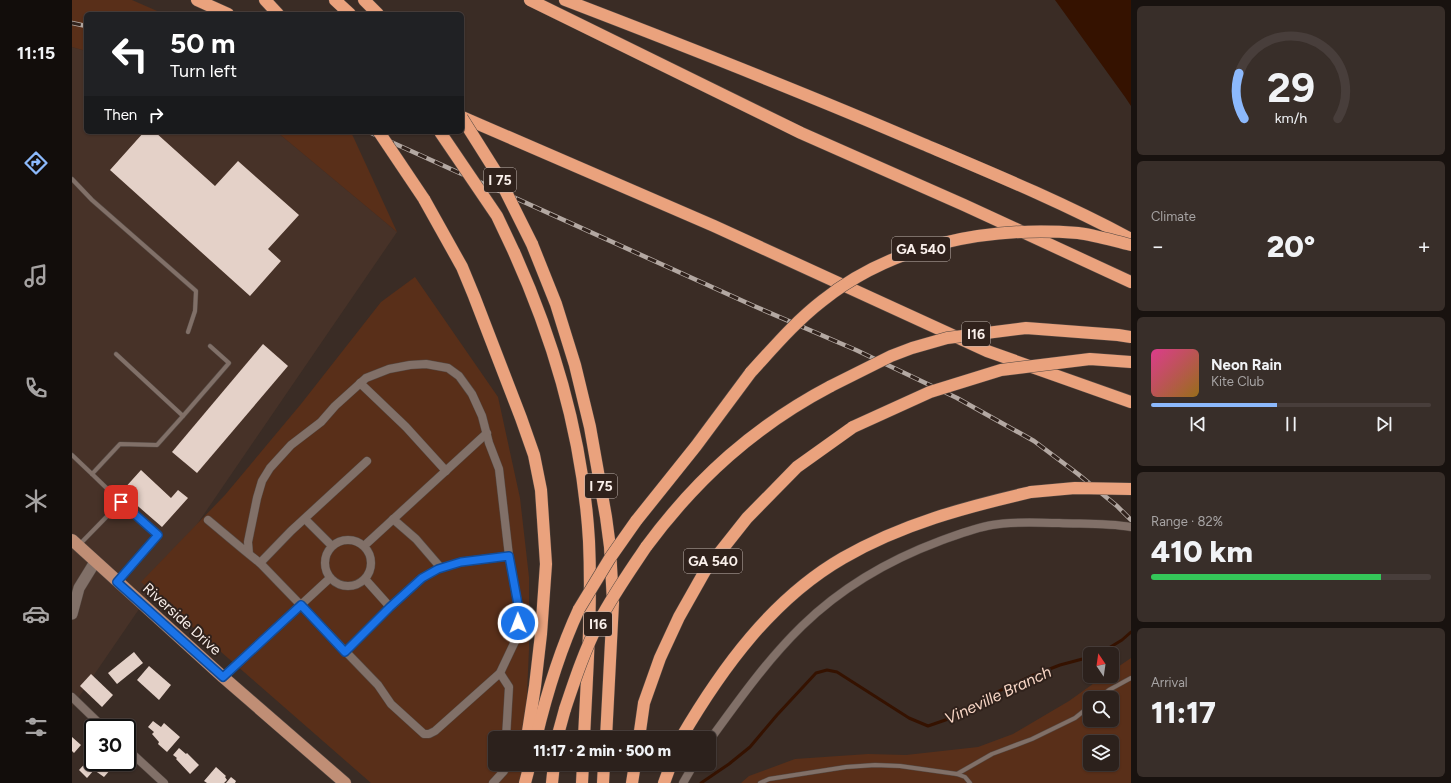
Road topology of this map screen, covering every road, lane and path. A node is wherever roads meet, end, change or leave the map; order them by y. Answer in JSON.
{"nodes":[{"id":1,"x":197,"y":0,"type":"edge"},
{"id":2,"x":265,"y":0,"type":"edge"},
{"id":3,"x":335,"y":0,"type":"edge"},
{"id":4,"x":364,"y":0,"type":"edge"},
{"id":5,"x":530,"y":0,"type":"edge"},
{"id":6,"x":565,"y":0,"type":"edge"},
{"id":7,"x":224,"y":12,"type":"edge"},
{"id":8,"x":276,"y":12,"type":"edge"},
{"id":9,"x":348,"y":12,"type":"edge"},
{"id":10,"x":376,"y":12,"type":"edge"},
{"id":11,"x":464,"y":118,"type":"edge"},
{"id":12,"x":464,"y":120,"type":"edge"},
{"id":13,"x":380,"y":134,"type":"edge"},
{"id":14,"x":441,"y":134,"type":"edge"},
{"id":15,"x":72,"y":179,"type":"edge"},
{"id":16,"x":1131,"y":239,"type":"edge"},
{"id":17,"x":1131,"y":245,"type":"edge"},
{"id":18,"x":1131,"y":282,"type":"edge"},
{"id":19,"x":188,"y":332,"type":"dead end"},
{"id":20,"x":1131,"y":337,"type":"edge"},
{"id":21,"x":210,"y":346,"type":"dead end"},
{"id":22,"x":116,"y":354,"type":"dead end"},
{"id":23,"x":1131,"y":362,"type":"edge"},
{"id":24,"x":360,"y":383,"type":"junction"},
{"id":25,"x":1131,"y":402,"type":"edge"},
{"id":26,"x":183,"y":416,"type":"junction"},
{"id":27,"x":487,"y":433,"type":"junction"},
{"id":28,"x":72,"y":455,"type":"edge"},
{"id":29,"x":367,"y":461,"type":"dead end"},
{"id":30,"x":446,"y":471,"type":"junction"},
{"id":31,"x":92,"y":474,"type":"junction"},
{"id":32,"x":1131,"y":489,"type":"edge"},
{"id":33,"x":121,"y":502,"type":"junction"},
{"id":34,"x":305,"y":519,"type":"junction"},
{"id":35,"x":393,"y":519,"type":"junction"},
{"id":36,"x":208,"y":520,"type":"dead end"},
{"id":37,"x":1131,"y":527,"type":"edge"},
{"id":38,"x":75,"y":543,"type":"edge"},
{"id":39,"x":332,"y":546,"type":"junction"},
{"id":40,"x":364,"y":546,"type":"junction"},
{"id":41,"x":249,"y":554,"type":"junction"},
{"id":42,"x":509,"y":556,"type":"junction"},
{"id":43,"x":95,"y":562,"type":"junction"},
{"id":44,"x":260,"y":563,"type":"junction"},
{"id":45,"x":441,"y":568,"type":"junction"},
{"id":46,"x":330,"y":578,"type":"junction"},
{"id":47,"x":365,"y":579,"type":"junction"},
{"id":48,"x":117,"y":582,"type":"junction"},
{"id":49,"x":74,"y":595,"type":"edge"},
{"id":50,"x":301,"y":605,"type":"junction"},
{"id":51,"x":390,"y":607,"type":"junction"},
{"id":52,"x":72,"y":614,"type":"edge"},
{"id":53,"x":345,"y":652,"type":"junction"},
{"id":54,"x":500,"y":673,"type":"junction"},
{"id":55,"x":223,"y":677,"type":"junction"},
{"id":56,"x":1131,"y":678,"type":"edge"},
{"id":57,"x":1108,"y":691,"type":"edge"},
{"id":58,"x":72,"y":697,"type":"edge"},
{"id":59,"x":1083,"y":712,"type":"edge"},
{"id":60,"x":95,"y":719,"type":"edge"},
{"id":61,"x":506,"y":731,"type":"edge"},
{"id":62,"x":528,"y":731,"type":"edge"},
{"id":63,"x":538,"y":731,"type":"edge"},
{"id":64,"x":559,"y":731,"type":"edge"},
{"id":65,"x":584,"y":731,"type":"edge"},
{"id":66,"x":606,"y":731,"type":"edge"},
{"id":67,"x":640,"y":731,"type":"edge"},
{"id":68,"x":685,"y":731,"type":"edge"},
{"id":69,"x":716,"y":731,"type":"edge"},
{"id":70,"x":136,"y":757,"type":"edge"},
{"id":71,"x":504,"y":771,"type":"edge"},
{"id":72,"x":523,"y":771,"type":"edge"},
{"id":73,"x":528,"y":771,"type":"edge"},
{"id":74,"x":553,"y":771,"type":"edge"},
{"id":75,"x":583,"y":771,"type":"edge"},
{"id":76,"x":604,"y":771,"type":"edge"},
{"id":77,"x":634,"y":771,"type":"edge"},
{"id":78,"x":668,"y":771,"type":"edge"},
{"id":79,"x":690,"y":771,"type":"edge"},
{"id":80,"x":957,"y":774,"type":"junction"},
{"id":81,"x":164,"y":783,"type":"edge"},
{"id":82,"x":345,"y":783,"type":"edge"},
{"id":83,"x":493,"y":783,"type":"edge"},
{"id":84,"x":524,"y":783,"type":"edge"},
{"id":85,"x":552,"y":783,"type":"edge"},
{"id":86,"x":582,"y":783,"type":"edge"},
{"id":87,"x":603,"y":783,"type":"edge"},
{"id":88,"x":632,"y":783,"type":"edge"},
{"id":89,"x":664,"y":783,"type":"edge"},
{"id":90,"x":683,"y":783,"type":"edge"},
{"id":91,"x":760,"y":783,"type":"edge"},
{"id":92,"x":970,"y":783,"type":"edge"}],
"edges":[{"from":1,"to":7,"type":"highway"},
{"from":2,"to":8,"type":"highway"},
{"from":3,"to":9,"type":"highway"},
{"from":4,"to":10,"type":"highway"},
{"from":5,"to":18,"type":"highway"},
{"from":6,"to":16,"type":"highway"},
{"from":11,"to":25,"type":"highway"},
{"from":12,"to":66,"type":"highway","number":"I 75","bridge":true},
{"from":13,"to":62,"type":"highway","bridge":true},
{"from":14,"to":65,"type":"highway","number":"I 75","bridge":true},
{"from":15,"to":19,"type":"lane"},
{"from":17,"to":63,"type":"highway","number":"GA 540","bridge":true},
{"from":20,"to":64,"type":"highway","number":"I16","bridge":true},
{"from":21,"to":26,"type":"lane"},
{"from":22,"to":26,"type":"lane"},
{"from":23,"to":67,"type":"highway","number":"GA 540","bridge":true},
{"from":24,"to":27,"type":"street"},
{"from":24,"to":30,"type":"street"},
{"from":24,"to":41,"type":"street"},
{"from":26,"to":31,"type":"lane"},
{"from":27,"to":30,"type":"street"},
{"from":27,"to":42,"type":"street"},
{"from":28,"to":31,"type":"lane"},
{"from":29,"to":34,"type":"street"},
{"from":30,"to":35,"type":"street"},
{"from":31,"to":33,"type":"lane"},
{"from":32,"to":68,"type":"highway","bridge":true},
{"from":33,"to":38,"type":"lane"},
{"from":33,"to":48,"type":"lane"},
{"from":34,"to":39,"type":"street"},
{"from":34,"to":44,"type":"street"},
{"from":35,"to":40,"type":"street"},
{"from":35,"to":45,"type":"street"},
{"from":36,"to":41,"type":"street"},
{"from":37,"to":69,"type":"street"},
{"from":38,"to":43,"type":"main road","name":"Riverside Drive"},
{"from":39,"to":40,"type":"street"},
{"from":39,"to":46,"type":"street"},
{"from":40,"to":47,"type":"street"},
{"from":41,"to":44,"type":"street"},
{"from":42,"to":45,"type":"street"},
{"from":42,"to":54,"type":"street"},
{"from":43,"to":48,"type":"main road","name":"Riverside Drive"},
{"from":43,"to":49,"type":"street"},
{"from":44,"to":50,"type":"street"},
{"from":45,"to":51,"type":"street"},
{"from":46,"to":47,"type":"street"},
{"from":46,"to":50,"type":"street"},
{"from":47,"to":51,"type":"street"},
{"from":48,"to":55,"type":"main road","name":"Riverside Drive"},
{"from":49,"to":52,"type":"street"},
{"from":50,"to":53,"type":"street"},
{"from":50,"to":55,"type":"street"},
{"from":51,"to":53,"type":"street"},
{"from":53,"to":54,"type":"street"},
{"from":54,"to":61,"type":"street"},
{"from":55,"to":82,"type":"main road","name":"Riverside Drive"},
{"from":56,"to":57,"type":"lane"},
{"from":58,"to":60,"type":"street"},
{"from":59,"to":80,"type":"lane"},
{"from":70,"to":81,"type":"street"},
{"from":71,"to":83,"type":"street"},
{"from":72,"to":84,"type":"highway"},
{"from":73,"to":84,"type":"highway"},
{"from":74,"to":85,"type":"highway"},
{"from":75,"to":86,"type":"highway"},
{"from":76,"to":87,"type":"highway"},
{"from":77,"to":88,"type":"highway"},
{"from":78,"to":89,"type":"highway"},
{"from":79,"to":90,"type":"street"},
{"from":80,"to":91,"type":"lane"},
{"from":80,"to":92,"type":"lane"}]}
